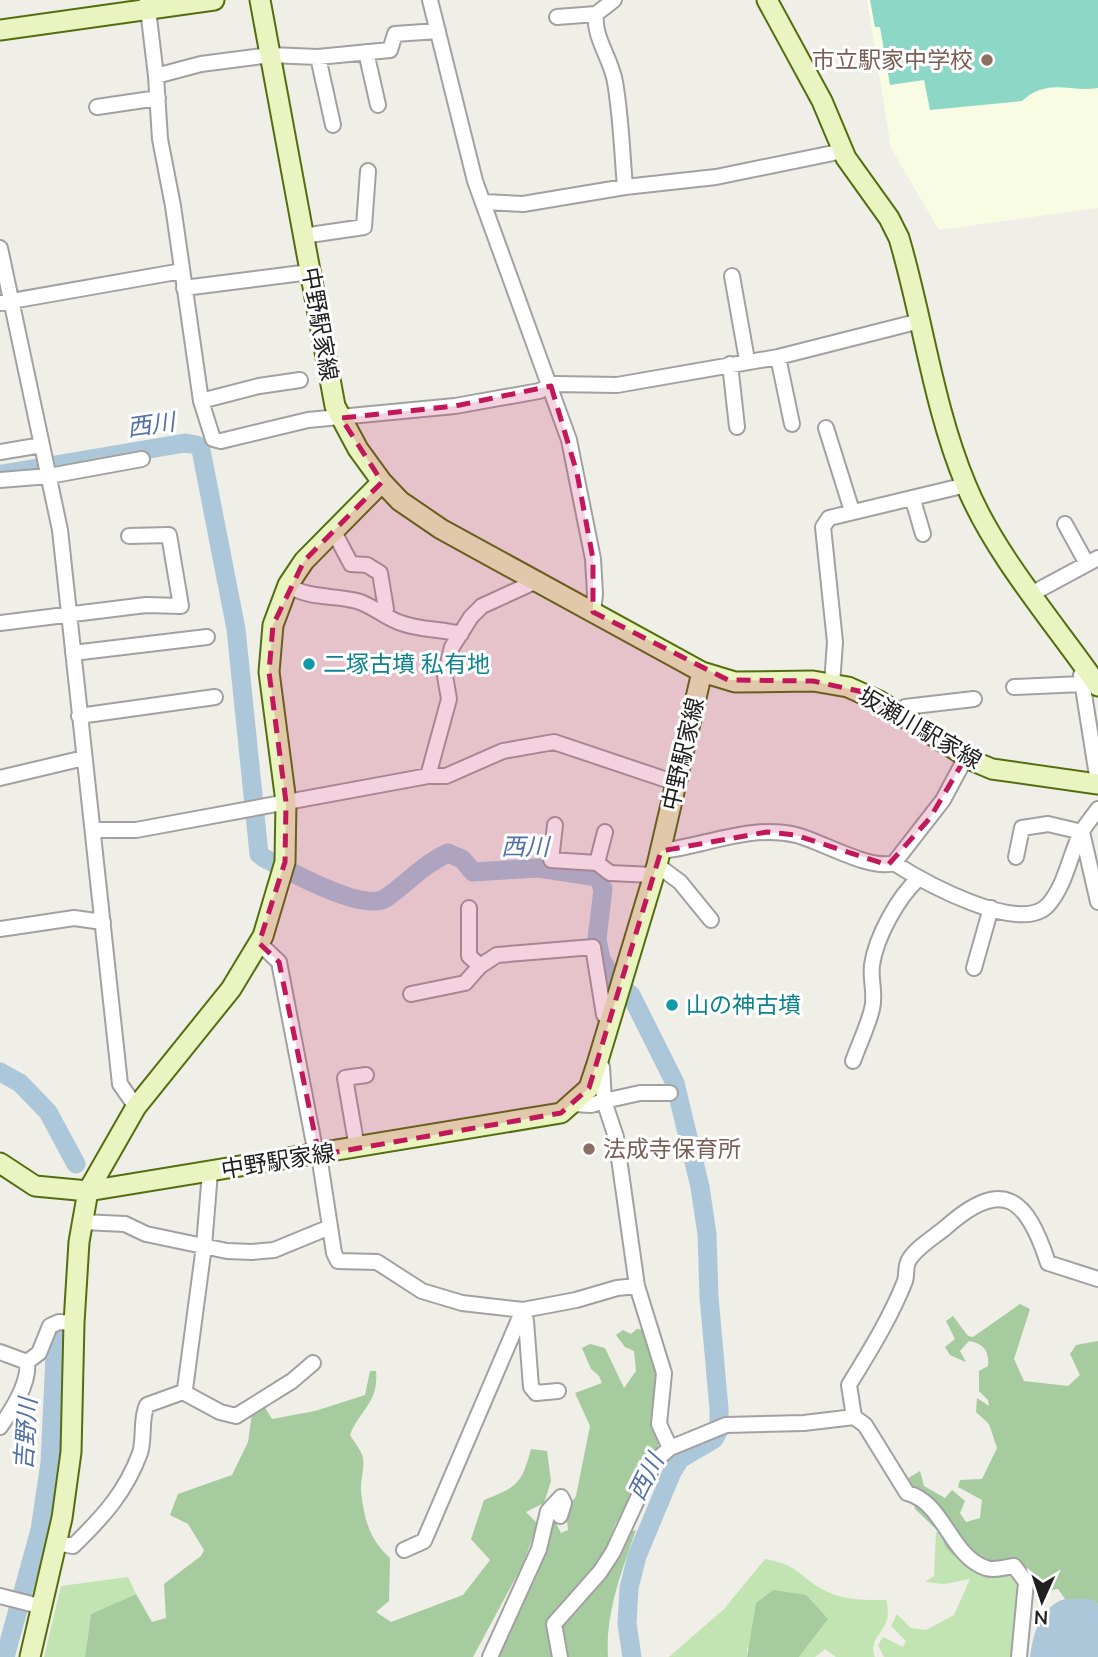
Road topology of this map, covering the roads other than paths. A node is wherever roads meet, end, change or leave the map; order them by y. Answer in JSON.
{"nodes":[{"id":1,"x":214,"y":0,"type":"edge"},
{"id":2,"x":260,"y":0,"type":"edge"},
{"id":3,"x":430,"y":0,"type":"edge"},
{"id":4,"x":614,"y":0,"type":"edge"},
{"id":5,"x":767,"y":0,"type":"edge"},
{"id":6,"x":147,"y":5,"type":"edge"},
{"id":7,"x":596,"y":14,"type":"junction"},
{"id":8,"x":557,"y":17,"type":"dead end"},
{"id":9,"x":0,"y":30,"type":"edge"},
{"id":10,"x":438,"y":31,"type":"junction"},
{"id":11,"x":366,"y":52,"type":"junction"},
{"id":12,"x":270,"y":55,"type":"junction"},
{"id":13,"x":318,"y":57,"type":"junction"},
{"id":14,"x":156,"y":76,"type":"junction"},
{"id":15,"x":158,"y":98,"type":"junction"},
{"id":16,"x":377,"y":105,"type":"dead end"},
{"id":17,"x":97,"y":107,"type":"dead end"},
{"id":18,"x":333,"y":125,"type":"dead end"},
{"id":19,"x":843,"y":150,"type":"junction"},
{"id":20,"x":368,"y":171,"type":"dead end"},
{"id":21,"x":625,"y":187,"type":"junction"},
{"id":22,"x":483,"y":202,"type":"junction"},
{"id":23,"x":303,"y":236,"type":"junction"},
{"id":24,"x":0,"y":248,"type":"edge"},
{"id":25,"x":182,"y":271,"type":"junction"},
{"id":26,"x":310,"y":272,"type":"junction"},
{"id":27,"x":732,"y":276,"type":"dead end"},
{"id":28,"x":184,"y":288,"type":"junction"},
{"id":29,"x":6,"y":303,"type":"edge"},
{"id":30,"x":919,"y":321,"type":"junction"},
{"id":31,"x":778,"y":357,"type":"junction"},
{"id":32,"x":747,"y":360,"type":"junction"},
{"id":33,"x":730,"y":363,"type":"junction"},
{"id":34,"x":300,"y":380,"type":"dead end"},
{"id":35,"x":551,"y":386,"type":"junction"},
{"id":36,"x":201,"y":401,"type":"junction"},
{"id":37,"x":341,"y":418,"type":"junction"},
{"id":38,"x":792,"y":424,"type":"dead end"},
{"id":39,"x":737,"y":427,"type":"dead end"},
{"id":40,"x":826,"y":428,"type":"dead end"},
{"id":41,"x":42,"y":445,"type":"junction"},
{"id":42,"x":0,"y":452,"type":"edge"},
{"id":43,"x":142,"y":459,"type":"dead end"},
{"id":44,"x":49,"y":476,"type":"junction"},
{"id":45,"x":0,"y":480,"type":"edge"},
{"id":46,"x":382,"y":482,"type":"junction"},
{"id":47,"x":966,"y":485,"type":"junction"},
{"id":48,"x":913,"y":500,"type":"junction"},
{"id":49,"x":852,"y":511,"type":"junction"},
{"id":50,"x":1065,"y":524,"type":"dead end"},
{"id":51,"x":333,"y":530,"type":"junction"},
{"id":52,"x":923,"y":534,"type":"dead end"},
{"id":53,"x":129,"y":536,"type":"dead end"},
{"id":54,"x":1092,"y":561,"type":"edge"},
{"id":55,"x":539,"y":580,"type":"junction"},
{"id":56,"x":288,"y":585,"type":"junction"},
{"id":57,"x":1033,"y":593,"type":"junction"},
{"id":58,"x":593,"y":612,"type":"junction"},
{"id":59,"x":383,"y":614,"type":"junction"},
{"id":60,"x":71,"y":615,"type":"junction"},
{"id":61,"x":0,"y":623,"type":"edge"},
{"id":62,"x":461,"y":634,"type":"junction"},
{"id":63,"x":207,"y":637,"type":"dead end"},
{"id":64,"x":74,"y":653,"type":"junction"},
{"id":65,"x":702,"y":672,"type":"junction"},
{"id":66,"x":1089,"y":680,"type":"edge"},
{"id":67,"x":832,"y":684,"type":"junction"},
{"id":68,"x":1014,"y":687,"type":"dead end"},
{"id":69,"x":215,"y":697,"type":"dead end"},
{"id":70,"x":974,"y":699,"type":"dead end"},
{"id":71,"x":899,"y":714,"type":"junction"},
{"id":72,"x":79,"y":716,"type":"junction"},
{"id":73,"x":966,"y":757,"type":"junction"},
{"id":74,"x":84,"y":758,"type":"junction"},
{"id":75,"x":428,"y":776,"type":"junction"},
{"id":76,"x":0,"y":778,"type":"edge"},
{"id":77,"x":676,"y":783,"type":"junction"},
{"id":78,"x":1098,"y":783,"type":"edge"},
{"id":79,"x":278,"y":803,"type":"junction"},
{"id":80,"x":1098,"y":809,"type":"edge"},
{"id":81,"x":555,"y":825,"type":"dead end"},
{"id":82,"x":93,"y":830,"type":"junction"},
{"id":83,"x":605,"y":832,"type":"dead end"},
{"id":84,"x":1082,"y":832,"type":"junction"},
{"id":85,"x":1016,"y":857,"type":"dead end"},
{"id":86,"x":597,"y":863,"type":"junction"},
{"id":87,"x":894,"y":863,"type":"junction"},
{"id":88,"x":657,"y":864,"type":"junction"},
{"id":89,"x":919,"y":878,"type":"junction"},
{"id":90,"x":1096,"y":882,"type":"edge"},
{"id":91,"x":1098,"y":902,"type":"edge"},
{"id":92,"x":469,"y":908,"type":"dead end"},
{"id":93,"x":991,"y":908,"type":"junction"},
{"id":94,"x":711,"y":920,"type":"dead end"},
{"id":95,"x":103,"y":922,"type":"junction"},
{"id":96,"x":0,"y":929,"type":"edge"},
{"id":97,"x":259,"y":943,"type":"junction"},
{"id":98,"x":480,"y":966,"type":"junction"},
{"id":99,"x":974,"y":968,"type":"dead end"},
{"id":100,"x":411,"y":994,"type":"dead end"},
{"id":101,"x":611,"y":1019,"type":"junction"},
{"id":102,"x":853,"y":1061,"type":"dead end"},
{"id":103,"x":597,"y":1064,"type":"junction"},
{"id":104,"x":366,"y":1075,"type":"dead end"},
{"id":105,"x":670,"y":1093,"type":"dead end"},
{"id":106,"x":604,"y":1101,"type":"junction"},
{"id":107,"x":572,"y":1104,"type":"junction"},
{"id":108,"x":136,"y":1107,"type":"junction"},
{"id":109,"x":357,"y":1148,"type":"junction"},
{"id":110,"x":319,"y":1155,"type":"junction"},
{"id":111,"x":0,"y":1163,"type":"edge"},
{"id":112,"x":210,"y":1172,"type":"junction"},
{"id":113,"x":88,"y":1191,"type":"junction"},
{"id":114,"x":82,"y":1222,"type":"junction"},
{"id":115,"x":330,"y":1227,"type":"junction"},
{"id":116,"x":204,"y":1246,"type":"junction"},
{"id":117,"x":1098,"y":1279,"type":"edge"},
{"id":118,"x":637,"y":1286,"type":"junction"},
{"id":119,"x":523,"y":1310,"type":"junction"},
{"id":120,"x":74,"y":1323,"type":"junction"},
{"id":121,"x":0,"y":1352,"type":"edge"},
{"id":122,"x":27,"y":1362,"type":"junction"},
{"id":123,"x":313,"y":1363,"type":"dead end"},
{"id":124,"x":558,"y":1391,"type":"dead end"},
{"id":125,"x":183,"y":1392,"type":"junction"},
{"id":126,"x":854,"y":1417,"type":"junction"},
{"id":127,"x":0,"y":1427,"type":"edge"},
{"id":128,"x":670,"y":1448,"type":"junction"},
{"id":129,"x":560,"y":1516,"type":"dead end"},
{"id":130,"x":56,"y":1544,"type":"junction"},
{"id":131,"x":404,"y":1550,"type":"dead end"},
{"id":132,"x":7,"y":1598,"type":"edge"},
{"id":133,"x":36,"y":1605,"type":"junction"},
{"id":134,"x":30,"y":1657,"type":"edge"},
{"id":135,"x":490,"y":1657,"type":"edge"},
{"id":136,"x":560,"y":1657,"type":"edge"},
{"id":137,"x":1019,"y":1657,"type":"edge"}],
"edges":[{"from":1,"to":6,"type":"main road"},
{"from":2,"to":12,"type":"main road","name":"中野駅家線"},
{"from":3,"to":10,"type":"street"},
{"from":4,"to":7,"type":"street"},
{"from":5,"to":19,"type":"main road"},
{"from":6,"to":9,"type":"main road"},
{"from":6,"to":14,"type":"street"},
{"from":7,"to":8,"type":"street"},
{"from":7,"to":21,"type":"street"},
{"from":10,"to":11,"type":"street"},
{"from":10,"to":22,"type":"street"},
{"from":11,"to":13,"type":"street"},
{"from":11,"to":16,"type":"street"},
{"from":12,"to":13,"type":"street"},
{"from":12,"to":14,"type":"street"},
{"from":12,"to":23,"type":"main road","name":"中野駅家線"},
{"from":13,"to":18,"type":"street"},
{"from":14,"to":15,"type":"street"},
{"from":15,"to":17,"type":"street"},
{"from":15,"to":25,"type":"street"},
{"from":19,"to":21,"type":"street"},
{"from":19,"to":30,"type":"main road"},
{"from":20,"to":23,"type":"street"},
{"from":21,"to":22,"type":"street"},
{"from":22,"to":35,"type":"street"},
{"from":23,"to":26,"type":"main road","name":"中野駅家線"},
{"from":24,"to":29,"type":"street"},
{"from":25,"to":28,"type":"street"},
{"from":25,"to":29,"type":"street"},
{"from":26,"to":28,"type":"street"},
{"from":26,"to":37,"type":"main road","name":"中野駅家線"},
{"from":27,"to":32,"type":"street"},
{"from":28,"to":36,"type":"street"},
{"from":29,"to":41,"type":"street"},
{"from":30,"to":31,"type":"street"},
{"from":30,"to":47,"type":"main road"},
{"from":31,"to":32,"type":"street"},
{"from":31,"to":38,"type":"street"},
{"from":32,"to":33,"type":"street"},
{"from":33,"to":35,"type":"street"},
{"from":33,"to":39,"type":"street"},
{"from":34,"to":36,"type":"street"},
{"from":35,"to":37,"type":"street"},
{"from":35,"to":58,"type":"street"},
{"from":36,"to":37,"type":"street"},
{"from":37,"to":46,"type":"main road","name":"中野駅家線"},
{"from":40,"to":49,"type":"street"},
{"from":41,"to":42,"type":"street"},
{"from":41,"to":44,"type":"street"},
{"from":43,"to":44,"type":"street"},
{"from":44,"to":45,"type":"street"},
{"from":44,"to":60,"type":"street"},
{"from":46,"to":51,"type":"main road"},
{"from":46,"to":55,"type":"main road","name":"中野駅家線"},
{"from":47,"to":48,"type":"street"},
{"from":47,"to":57,"type":"main road"},
{"from":48,"to":49,"type":"street"},
{"from":48,"to":52,"type":"street"},
{"from":49,"to":67,"type":"street"},
{"from":50,"to":54,"type":"street"},
{"from":51,"to":56,"type":"main road"},
{"from":51,"to":59,"type":"street"},
{"from":53,"to":60,"type":"street"},
{"from":54,"to":57,"type":"street"},
{"from":55,"to":58,"type":"main road","name":"中野駅家線"},
{"from":55,"to":62,"type":"street"},
{"from":56,"to":59,"type":"street"},
{"from":56,"to":79,"type":"main road"},
{"from":57,"to":66,"type":"main road"},
{"from":58,"to":65,"type":"main road","name":"中野駅家線"},
{"from":59,"to":62,"type":"street"},
{"from":60,"to":61,"type":"street"},
{"from":60,"to":64,"type":"street"},
{"from":62,"to":75,"type":"street"},
{"from":63,"to":64,"type":"street"},
{"from":64,"to":72,"type":"street"},
{"from":65,"to":67,"type":"main road","name":"坂瀬川駅家線"},
{"from":65,"to":77,"type":"main road","name":"中野駅家線"},
{"from":66,"to":68,"type":"street"},
{"from":66,"to":78,"type":"street"},
{"from":67,"to":71,"type":"main road","name":"坂瀬川駅家線"},
{"from":69,"to":72,"type":"street"},
{"from":70,"to":71,"type":"street"},
{"from":71,"to":73,"type":"main road","name":"坂瀬川駅家線"},
{"from":72,"to":74,"type":"street"},
{"from":73,"to":78,"type":"main road","name":"坂瀬川駅家線"},
{"from":73,"to":87,"type":"street"},
{"from":74,"to":76,"type":"street"},
{"from":74,"to":82,"type":"street"},
{"from":75,"to":77,"type":"street"},
{"from":75,"to":79,"type":"street"},
{"from":77,"to":88,"type":"main road","name":"中野駅家線"},
{"from":79,"to":82,"type":"street"},
{"from":79,"to":97,"type":"main road"},
{"from":80,"to":84,"type":"street"},
{"from":81,"to":86,"type":"street"},
{"from":82,"to":95,"type":"street"},
{"from":83,"to":86,"type":"street"},
{"from":84,"to":85,"type":"street"},
{"from":84,"to":90,"type":"street"},
{"from":84,"to":93,"type":"street"},
{"from":86,"to":88,"type":"street"},
{"from":87,"to":88,"type":"street"},
{"from":87,"to":89,"type":"street"},
{"from":88,"to":94,"type":"street"},
{"from":88,"to":101,"type":"main road","name":"中野駅家線"},
{"from":89,"to":93,"type":"street"},
{"from":89,"to":102,"type":"street"},
{"from":90,"to":91,"type":"street"},
{"from":92,"to":98,"type":"street"},
{"from":93,"to":99,"type":"street"},
{"from":95,"to":96,"type":"street"},
{"from":95,"to":108,"type":"street"},
{"from":97,"to":108,"type":"main road"},
{"from":97,"to":110,"type":"street"},
{"from":98,"to":100,"type":"street"},
{"from":98,"to":101,"type":"street"},
{"from":101,"to":103,"type":"main road","name":"中野駅家線"},
{"from":103,"to":106,"type":"street"},
{"from":103,"to":107,"type":"main road","name":"中野駅家線"},
{"from":104,"to":109,"type":"street"},
{"from":105,"to":106,"type":"street"},
{"from":106,"to":107,"type":"street"},
{"from":106,"to":118,"type":"street"},
{"from":107,"to":109,"type":"main road","name":"中野駅家線"},
{"from":108,"to":113,"type":"main road"},
{"from":109,"to":110,"type":"main road","name":"中野駅家線"},
{"from":110,"to":112,"type":"main road","name":"中野駅家線"},
{"from":110,"to":115,"type":"street"},
{"from":111,"to":113,"type":"main road","name":"中野駅家線"},
{"from":112,"to":113,"type":"main road","name":"中野駅家線"},
{"from":112,"to":116,"type":"street"},
{"from":113,"to":114,"type":"main road"},
{"from":114,"to":116,"type":"street"},
{"from":114,"to":120,"type":"main road"},
{"from":115,"to":116,"type":"street"},
{"from":115,"to":119,"type":"street"},
{"from":116,"to":125,"type":"street"},
{"from":117,"to":126,"type":"street"},
{"from":118,"to":119,"type":"street"},
{"from":118,"to":128,"type":"street"},
{"from":119,"to":124,"type":"street"},
{"from":119,"to":131,"type":"street"},
{"from":120,"to":122,"type":"street"},
{"from":120,"to":130,"type":"main road"},
{"from":121,"to":122,"type":"street"},
{"from":122,"to":127,"type":"street"},
{"from":123,"to":125,"type":"street"},
{"from":125,"to":130,"type":"street"},
{"from":126,"to":128,"type":"street"},
{"from":126,"to":137,"type":"street"},
{"from":128,"to":136,"type":"street"},
{"from":129,"to":135,"type":"street"},
{"from":130,"to":133,"type":"main road"},
{"from":132,"to":133,"type":"street"},
{"from":133,"to":134,"type":"main road"}]}
